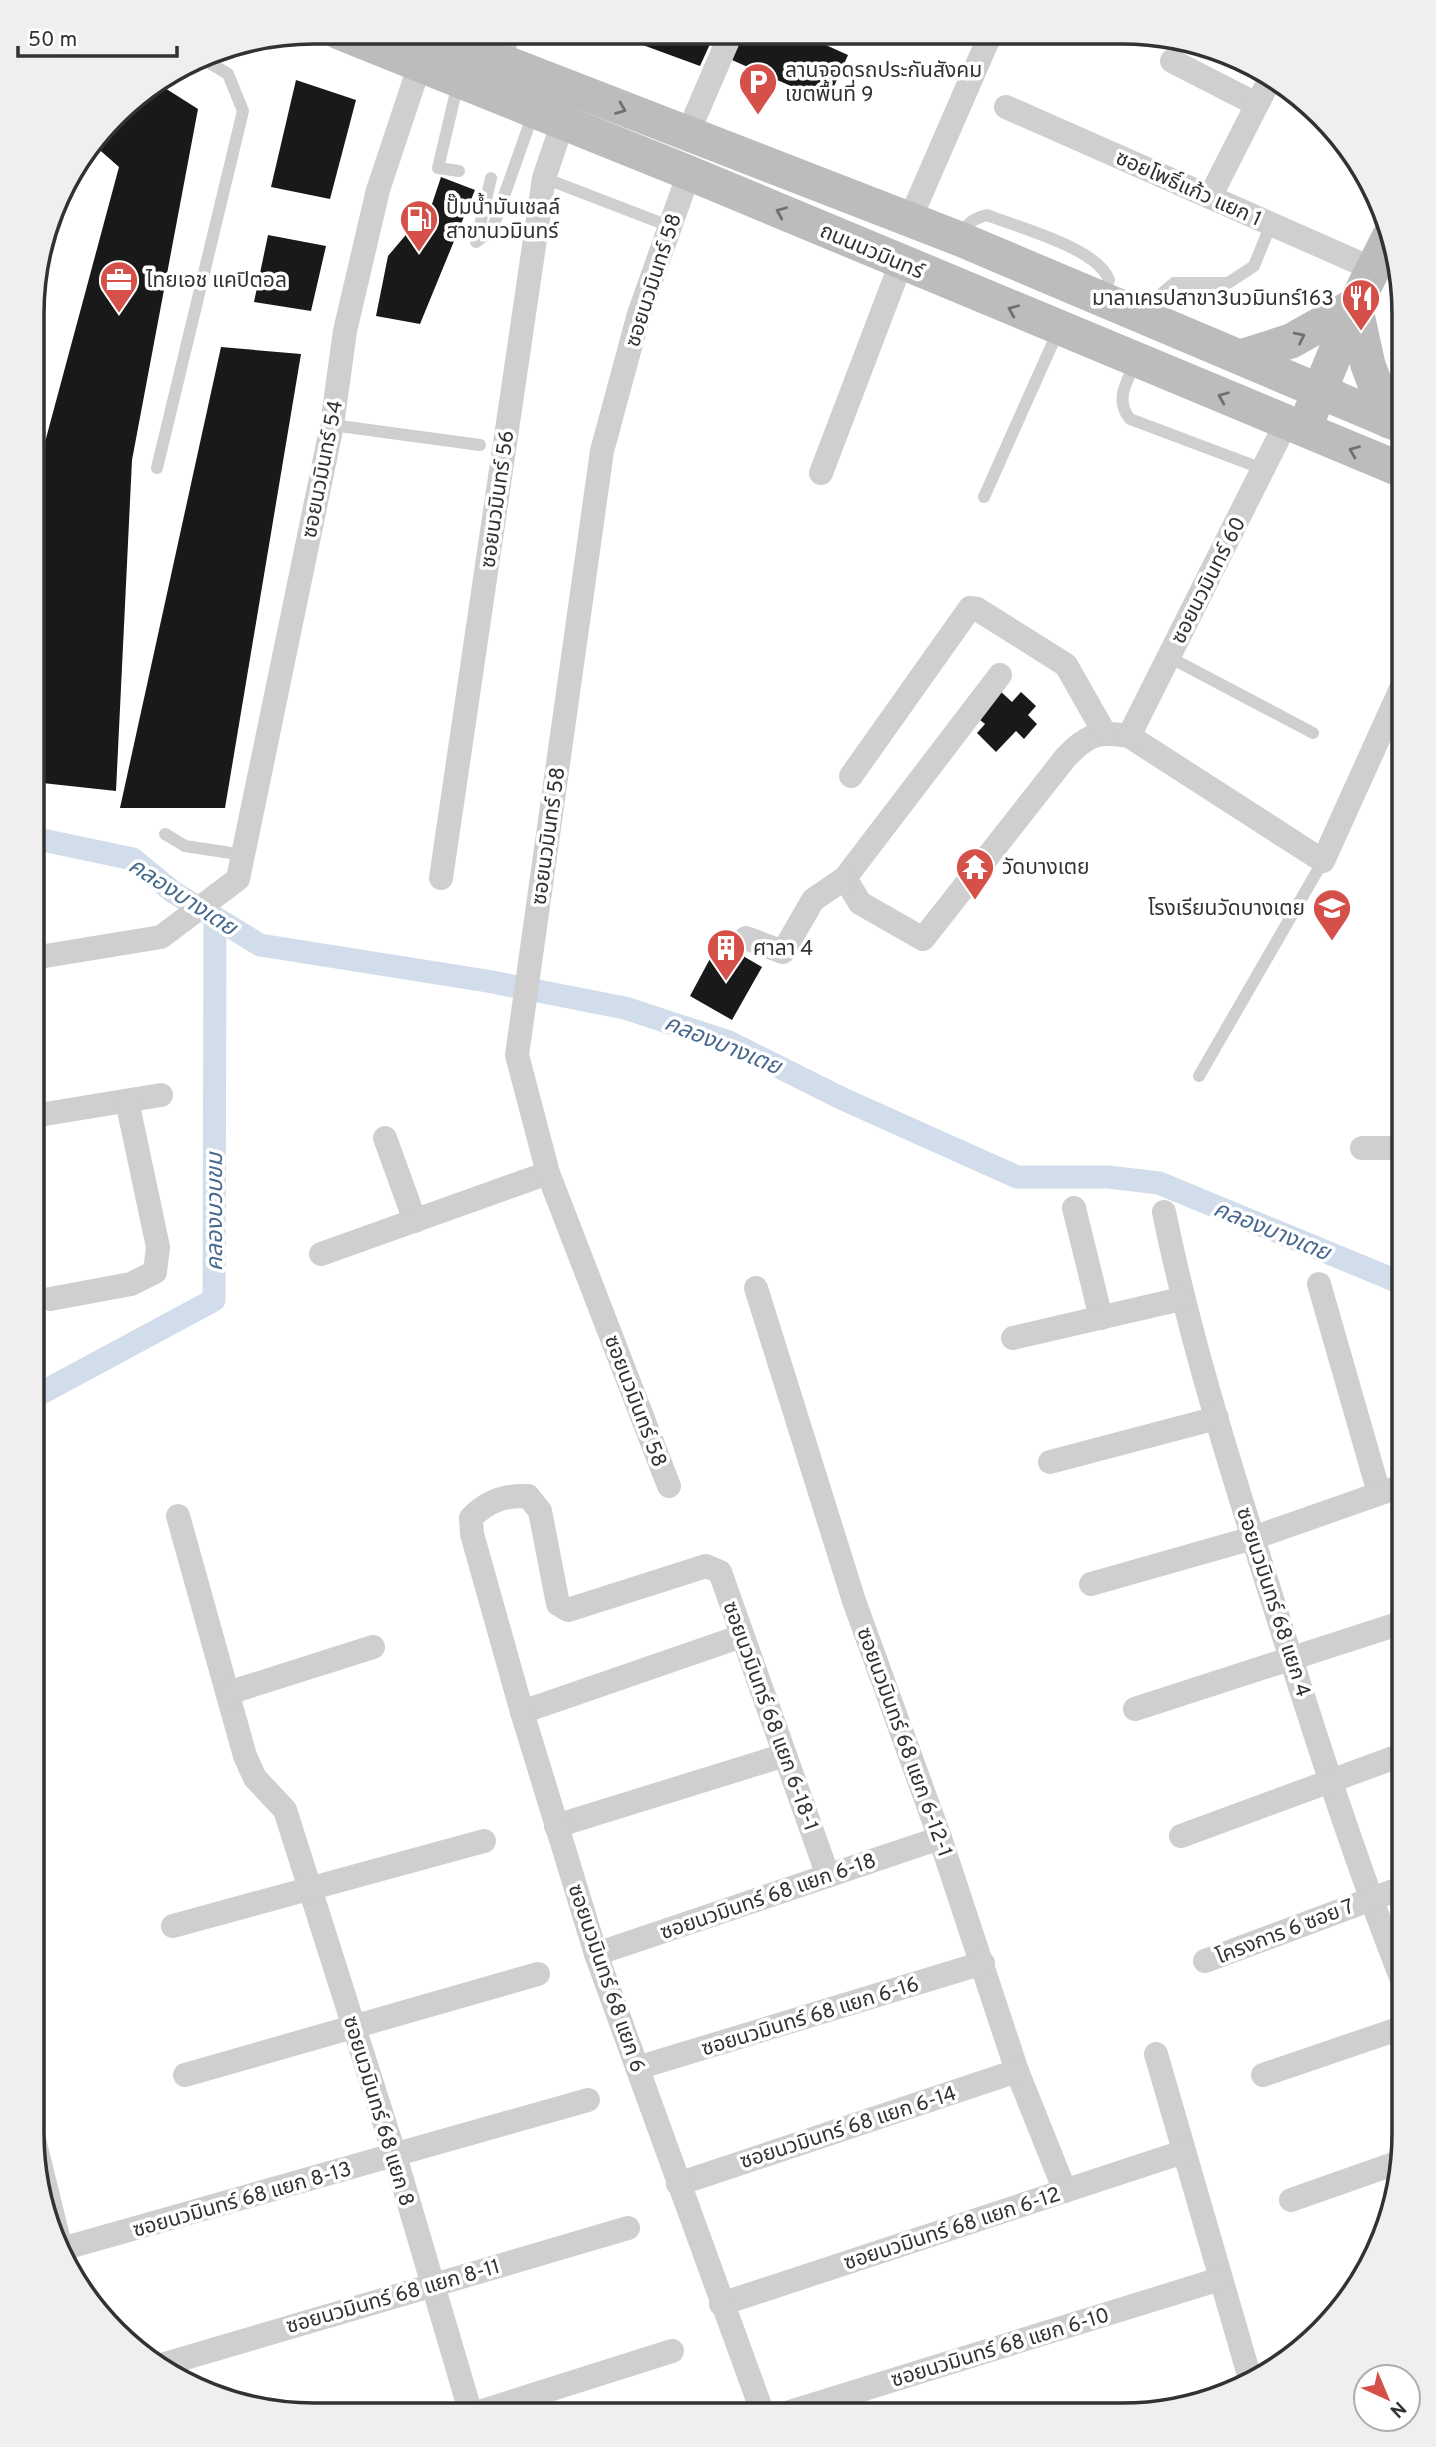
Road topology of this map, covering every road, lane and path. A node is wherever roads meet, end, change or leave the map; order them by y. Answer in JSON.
{"nodes":[{"id":1,"x":402,"y":44,"type":"edge"},
{"id":2,"x":726,"y":44,"type":"edge"},
{"id":3,"x":986,"y":44,"type":"edge"},
{"id":4,"x":504,"y":47,"type":"edge"},
{"id":5,"x":423,"y":48,"type":"edge"},
{"id":6,"x":1172,"y":61,"type":"dead end"},
{"id":7,"x":211,"y":64,"type":"edge"},
{"id":8,"x":458,"y":79,"type":"junction"},
{"id":9,"x":1267,"y":86,"type":"edge"},
{"id":10,"x":491,"y":94,"type":"junction"},
{"id":11,"x":1256,"y":104,"type":"junction"},
{"id":12,"x":1006,"y":107,"type":"dead end"},
{"id":13,"x":549,"y":116,"type":"junction"},
{"id":14,"x":687,"y":135,"type":"junction"},
{"id":15,"x":459,"y":171,"type":"dead end"},
{"id":16,"x":689,"y":173,"type":"junction"},
{"id":17,"x":491,"y":178,"type":"dead end"},
{"id":18,"x":544,"y":178,"type":"junction"},
{"id":19,"x":1210,"y":197,"type":"junction"},
{"id":20,"x":910,"y":219,"type":"junction"},
{"id":21,"x":1271,"y":224,"type":"junction"},
{"id":22,"x":669,"y":226,"type":"junction"},
{"id":23,"x":1384,"y":247,"type":"edge"},
{"id":24,"x":901,"y":263,"type":"junction"},
{"id":25,"x":1373,"y":269,"type":"junction"},
{"id":26,"x":1355,"y":305,"type":"junction"},
{"id":27,"x":1145,"y":318,"type":"junction"},
{"id":28,"x":1059,"y":329,"type":"junction"},
{"id":29,"x":1241,"y":357,"type":"junction"},
{"id":30,"x":1136,"y":361,"type":"junction"},
{"id":31,"x":1320,"y":390,"type":"junction"},
{"id":32,"x":1392,"y":416,"type":"edge"},
{"id":33,"x":1392,"y":422,"type":"edge"},
{"id":34,"x":332,"y":425,"type":"junction"},
{"id":35,"x":1295,"y":427,"type":"junction"},
{"id":36,"x":480,"y":445,"type":"dead end"},
{"id":37,"x":1392,"y":466,"type":"edge"},
{"id":38,"x":157,"y":468,"type":"dead end"},
{"id":39,"x":1263,"y":469,"type":"junction"},
{"id":40,"x":821,"y":473,"type":"dead end"},
{"id":41,"x":984,"y":497,"type":"dead end"},
{"id":42,"x":1169,"y":657,"type":"junction"},
{"id":43,"x":1000,"y":675,"type":"dead end"},
{"id":44,"x":1392,"y":709,"type":"edge"},
{"id":45,"x":1104,"y":732,"type":"junction"},
{"id":46,"x":1313,"y":733,"type":"dead end"},
{"id":47,"x":1129,"y":736,"type":"junction"},
{"id":48,"x":851,"y":776,"type":"dead end"},
{"id":49,"x":165,"y":834,"type":"dead end"},
{"id":50,"x":1323,"y":861,"type":"junction"},
{"id":51,"x":241,"y":867,"type":"junction"},
{"id":52,"x":441,"y":878,"type":"dead end"},
{"id":53,"x":845,"y":878,"type":"junction"},
{"id":54,"x":746,"y":938,"type":"dead end"},
{"id":55,"x":44,"y":956,"type":"edge"},
{"id":56,"x":1199,"y":1076,"type":"dead end"},
{"id":57,"x":161,"y":1096,"type":"dead end"},
{"id":58,"x":127,"y":1101,"type":"junction"},
{"id":59,"x":44,"y":1113,"type":"edge"},
{"id":60,"x":386,"y":1138,"type":"dead end"},
{"id":61,"x":1392,"y":1148,"type":"edge"},
{"id":62,"x":1362,"y":1149,"type":"dead end"},
{"id":63,"x":548,"y":1173,"type":"junction"},
{"id":64,"x":1074,"y":1208,"type":"dead end"},
{"id":65,"x":1164,"y":1212,"type":"dead end"},
{"id":66,"x":415,"y":1221,"type":"junction"},
{"id":67,"x":321,"y":1254,"type":"dead end"},
{"id":68,"x":1319,"y":1284,"type":"dead end"},
{"id":69,"x":756,"y":1289,"type":"dead end"},
{"id":70,"x":50,"y":1299,"type":"dead end"},
{"id":71,"x":1181,"y":1299,"type":"junction"},
{"id":72,"x":1101,"y":1318,"type":"junction"},
{"id":73,"x":1013,"y":1338,"type":"dead end"},
{"id":74,"x":1217,"y":1418,"type":"junction"},
{"id":75,"x":1050,"y":1462,"type":"dead end"},
{"id":76,"x":669,"y":1486,"type":"dead end"},
{"id":77,"x":1392,"y":1489,"type":"edge"},
{"id":78,"x":1379,"y":1493,"type":"junction"},
{"id":79,"x":178,"y":1516,"type":"dead end"},
{"id":80,"x":1253,"y":1538,"type":"junction"},
{"id":81,"x":706,"y":1566,"type":"joint"},
{"id":82,"x":1091,"y":1584,"type":"dead end"},
{"id":83,"x":1392,"y":1626,"type":"edge"},
{"id":84,"x":742,"y":1636,"type":"junction"},
{"id":85,"x":373,"y":1647,"type":"dead end"},
{"id":86,"x":1292,"y":1660,"type":"junction"},
{"id":87,"x":228,"y":1693,"type":"junction"},
{"id":88,"x":1135,"y":1709,"type":"dead end"},
{"id":89,"x":522,"y":1712,"type":"junction"},
{"id":90,"x":785,"y":1755,"type":"junction"},
{"id":91,"x":1392,"y":1758,"type":"edge"},
{"id":92,"x":1332,"y":1780,"type":"junction"},
{"id":93,"x":556,"y":1826,"type":"junction"},
{"id":94,"x":1181,"y":1836,"type":"dead end"},
{"id":95,"x":940,"y":1838,"type":"junction"},
{"id":96,"x":484,"y":1842,"type":"dead end"},
{"id":97,"x":828,"y":1876,"type":"junction"},
{"id":98,"x":308,"y":1888,"type":"junction"},
{"id":99,"x":1392,"y":1891,"type":"edge"},
{"id":100,"x":1370,"y":1899,"type":"junction"},
{"id":101,"x":173,"y":1926,"type":"dead end"},
{"id":102,"x":596,"y":1954,"type":"junction"},
{"id":103,"x":1392,"y":1955,"type":"edge"},
{"id":104,"x":1205,"y":1961,"type":"dead end"},
{"id":105,"x":983,"y":1964,"type":"junction"},
{"id":106,"x":538,"y":1974,"type":"dead end"},
{"id":107,"x":352,"y":2025,"type":"junction"},
{"id":108,"x":1392,"y":2031,"type":"edge"},
{"id":109,"x":1156,"y":2054,"type":"dead end"},
{"id":110,"x":637,"y":2068,"type":"junction"},
{"id":111,"x":1017,"y":2071,"type":"junction"},
{"id":112,"x":186,"y":2075,"type":"dead end"},
{"id":113,"x":1263,"y":2075,"type":"dead end"},
{"id":114,"x":588,"y":2101,"type":"dead end"},
{"id":115,"x":1183,"y":2152,"type":"junction"},
{"id":116,"x":395,"y":2156,"type":"junction"},
{"id":117,"x":1390,"y":2165,"type":"edge"},
{"id":118,"x":678,"y":2184,"type":"junction"},
{"id":119,"x":1065,"y":2191,"type":"junction"},
{"id":120,"x":1291,"y":2200,"type":"dead end"},
{"id":121,"x":628,"y":2228,"type":"dead end"},
{"id":122,"x":69,"y":2247,"type":"edge"},
{"id":123,"x":1220,"y":2279,"type":"junction"},
{"id":124,"x":431,"y":2284,"type":"junction"},
{"id":125,"x":721,"y":2304,"type":"junction"},
{"id":126,"x":672,"y":2351,"type":"dead end"},
{"id":127,"x":172,"y":2363,"type":"edge"},
{"id":128,"x":1248,"y":2372,"type":"edge"},
{"id":129,"x":469,"y":2403,"type":"edge"},
{"id":130,"x":507,"y":2403,"type":"edge"},
{"id":131,"x":759,"y":2403,"type":"edge"},
{"id":132,"x":816,"y":2403,"type":"edge"}],
"edges":[{"from":1,"to":5,"type":"main road","name":"ถนนนวมินทร์"},
{"from":2,"to":14,"type":"street"},
{"from":3,"to":20,"type":"street"},
{"from":4,"to":5,"type":"main road","name":"ถนนนวมินทร์"},
{"from":4,"to":10,"type":"main road"},
{"from":4,"to":14,"type":"main road","name":"ถนนนวมินทร์","one_way":true},
{"from":5,"to":8,"type":"main road","name":"ถนนนวมินทร์"},
{"from":5,"to":34,"type":"street","name":"ซอยนวมินทร์ 54"},
{"from":6,"to":11,"type":"street"},
{"from":7,"to":38,"type":"lane"},
{"from":8,"to":10,"type":"main road","name":"ถนนนวมินทร์"},
{"from":8,"to":15,"type":"lane"},
{"from":9,"to":11,"type":"street"},
{"from":10,"to":13,"type":"main road","name":"ถนนนวมินทร์"},
{"from":11,"to":19,"type":"street"},
{"from":12,"to":19,"type":"street","name":"ซอยโพธิ์แก้ว แยก 1"},
{"from":13,"to":16,"type":"main road","name":"ถนนนวมินทร์"},
{"from":13,"to":17,"type":"lane"},
{"from":13,"to":18,"type":"street","name":"ซอยนวมินทร์ 56"},
{"from":14,"to":20,"type":"main road","name":"ถนนนวมินทร์"},
{"from":16,"to":22,"type":"street","name":"ซอยนวมินทร์ 58"},
{"from":24,"to":16,"type":"main road","name":"ถนนนวมินทร์","one_way":true},
{"from":18,"to":22,"type":"lane"},
{"from":18,"to":52,"type":"street","name":"ซอยนวมินทร์ 56"},
{"from":19,"to":21,"type":"street","name":"ซอยโพธิ์แก้ว แยก 1"},
{"from":20,"to":27,"type":"main road","name":"ถนนนวมินทร์"},
{"from":21,"to":25,"type":"street","name":"ซอยโพธิ์แก้ว แยก 1"},
{"from":21,"to":27,"type":"lane"},
{"from":22,"to":63,"type":"street","name":"ซอยนวมินทร์ 58"},
{"from":23,"to":25,"type":"main road"},
{"from":28,"to":24,"type":"main road","name":"ถนนนวมินทร์","one_way":true},
{"from":24,"to":40,"type":"street"},
{"from":25,"to":26,"type":"main road"},
{"from":29,"to":26,"type":"main road","one_way":true},
{"from":26,"to":31,"type":"main road"},
{"from":26,"to":32,"type":"main road"},
{"from":27,"to":29,"type":"main road","name":"ถนนนวมินทร์"},
{"from":28,"to":30,"type":"main road","name":"ถนนนวมินทร์"},
{"from":28,"to":41,"type":"lane"},
{"from":29,"to":31,"type":"main road","name":"ถนนนวมินทร์"},
{"from":35,"to":30,"type":"main road","name":"ถนนนวมินทร์","one_way":true},
{"from":30,"to":39,"type":"lane"},
{"from":31,"to":33,"type":"main road","name":"ถนนนวมินทร์"},
{"from":31,"to":35,"type":"main road"},
{"from":34,"to":36,"type":"lane"},
{"from":34,"to":51,"type":"street","name":"ซอยนวมินทร์ 54"},
{"from":37,"to":35,"type":"main road","name":"ถนนนวมินทร์","one_way":true},
{"from":35,"to":39,"type":"street","name":"ซอยนวมินทร์ 60"},
{"from":39,"to":42,"type":"street","name":"ซอยนวมินทร์ 60"},
{"from":42,"to":46,"type":"lane"},
{"from":42,"to":47,"type":"street","name":"ซอยนวมินทร์ 60"},
{"from":43,"to":53,"type":"street"},
{"from":44,"to":50,"type":"street"},
{"from":45,"to":47,"type":"street"},
{"from":45,"to":48,"type":"street"},
{"from":45,"to":53,"type":"street"},
{"from":47,"to":50,"type":"street"},
{"from":49,"to":51,"type":"lane"},
{"from":50,"to":56,"type":"lane"},
{"from":51,"to":55,"type":"street"},
{"from":53,"to":54,"type":"street"},
{"from":57,"to":58,"type":"street"},
{"from":58,"to":59,"type":"street"},
{"from":58,"to":70,"type":"street"},
{"from":60,"to":66,"type":"street"},
{"from":61,"to":62,"type":"street"},
{"from":63,"to":66,"type":"street"},
{"from":63,"to":76,"type":"street","name":"ซอยนวมินทร์ 58"},
{"from":64,"to":72,"type":"street"},
{"from":65,"to":71,"type":"street","name":"ซอยนวมินทร์ 68 แยก 4"},
{"from":66,"to":67,"type":"street"},
{"from":68,"to":78,"type":"street"},
{"from":69,"to":95,"type":"street","name":"ซอยนวมินทร์ 68 แยก 6-12-1"},
{"from":71,"to":72,"type":"street"},
{"from":71,"to":74,"type":"street","name":"ซอยนวมินทร์ 68 แยก 4"},
{"from":72,"to":73,"type":"street"},
{"from":74,"to":75,"type":"street"},
{"from":74,"to":80,"type":"street","name":"ซอยนวมินทร์ 68 แยก 4"},
{"from":77,"to":78,"type":"street"},
{"from":78,"to":80,"type":"street"},
{"from":79,"to":87,"type":"street"},
{"from":80,"to":82,"type":"street"},
{"from":80,"to":86,"type":"street","name":"ซอยนวมินทร์ 68 แยก 4"},
{"from":81,"to":84,"type":"street","name":"ซอยนวมินทร์ 68 แยก 6-18-1"},
{"from":81,"to":89,"type":"street","name":"ซอยนวมินทร์ 68 แยก 6"},
{"from":83,"to":86,"type":"street"},
{"from":84,"to":89,"type":"street"},
{"from":84,"to":90,"type":"street","name":"ซอยนวมินทร์ 68 แยก 6-18-1"},
{"from":85,"to":87,"type":"street"},
{"from":86,"to":88,"type":"street"},
{"from":86,"to":92,"type":"street","name":"ซอยนวมินทร์ 68 แยก 4"},
{"from":87,"to":98,"type":"street","name":"ซอยนวมินทร์ 68 แยก 8"},
{"from":89,"to":93,"type":"street","name":"ซอยนวมินทร์ 68 แยก 6"},
{"from":90,"to":93,"type":"street"},
{"from":90,"to":97,"type":"street","name":"ซอยนวมินทร์ 68 แยก 6-18-1"},
{"from":91,"to":92,"type":"street"},
{"from":92,"to":94,"type":"street"},
{"from":92,"to":100,"type":"street","name":"ซอยนวมินทร์ 68 แยก 4"},
{"from":93,"to":102,"type":"street","name":"ซอยนวมินทร์ 68 แยก 6"},
{"from":95,"to":97,"type":"street","name":"ซอยนวมินทร์ 68 แยก 6-18"},
{"from":95,"to":105,"type":"street","name":"ซอยนวมินทร์ 68 แยก 6-12-1"},
{"from":96,"to":98,"type":"street"},
{"from":97,"to":102,"type":"street","name":"ซอยนวมินทร์ 68 แยก 6-18"},
{"from":98,"to":101,"type":"street"},
{"from":98,"to":107,"type":"street","name":"ซอยนวมินทร์ 68 แยก 8"},
{"from":99,"to":100,"type":"street","name":"โครงการ 6 ซอย 7"},
{"from":100,"to":103,"type":"street","name":"ซอยนวมินทร์ 68 แยก 4"},
{"from":100,"to":104,"type":"street","name":"โครงการ 6 ซอย 7"},
{"from":102,"to":110,"type":"street","name":"ซอยนวมินทร์ 68 แยก 6"},
{"from":105,"to":110,"type":"street","name":"ซอยนวมินทร์ 68 แยก 6-16"},
{"from":105,"to":111,"type":"street","name":"ซอยนวมินทร์ 68 แยก 6-12-1"},
{"from":106,"to":107,"type":"street"},
{"from":107,"to":112,"type":"street"},
{"from":107,"to":116,"type":"street","name":"ซอยนวมินทร์ 68 แยก 8"},
{"from":108,"to":113,"type":"street"},
{"from":109,"to":115,"type":"street"},
{"from":110,"to":118,"type":"street","name":"ซอยนวมินทร์ 68 แยก 6"},
{"from":111,"to":118,"type":"street","name":"ซอยนวมินทร์ 68 แยก 6-14"},
{"from":111,"to":119,"type":"street","name":"ซอยนวมินทร์ 68 แยก 6-12-1"},
{"from":114,"to":116,"type":"street","name":"ซอยนวมินทร์ 68 แยก 8-13"},
{"from":115,"to":119,"type":"street","name":"ซอยนวมินทร์ 68 แยก 6-12"},
{"from":115,"to":123,"type":"street"},
{"from":116,"to":122,"type":"street","name":"ซอยนวมินทร์ 68 แยก 8-13"},
{"from":116,"to":124,"type":"street","name":"ซอยนวมินทร์ 68 แยก 8"},
{"from":117,"to":120,"type":"street"},
{"from":118,"to":125,"type":"street","name":"ซอยนวมินทร์ 68 แยก 6"},
{"from":119,"to":125,"type":"street","name":"ซอยนวมินทร์ 68 แยก 6-12"},
{"from":121,"to":124,"type":"street","name":"ซอยนวมินทร์ 68 แยก 8-11"},
{"from":123,"to":128,"type":"street"},
{"from":123,"to":132,"type":"street","name":"ซอยนวมินทร์ 68 แยก 6-10"},
{"from":124,"to":127,"type":"street","name":"ซอยนวมินทร์ 68 แยก 8-11"},
{"from":124,"to":129,"type":"street","name":"ซอยนวมินทร์ 68 แยก 8"},
{"from":125,"to":131,"type":"street","name":"ซอยนวมินทร์ 68 แยก 6"},
{"from":126,"to":130,"type":"street"}]}
